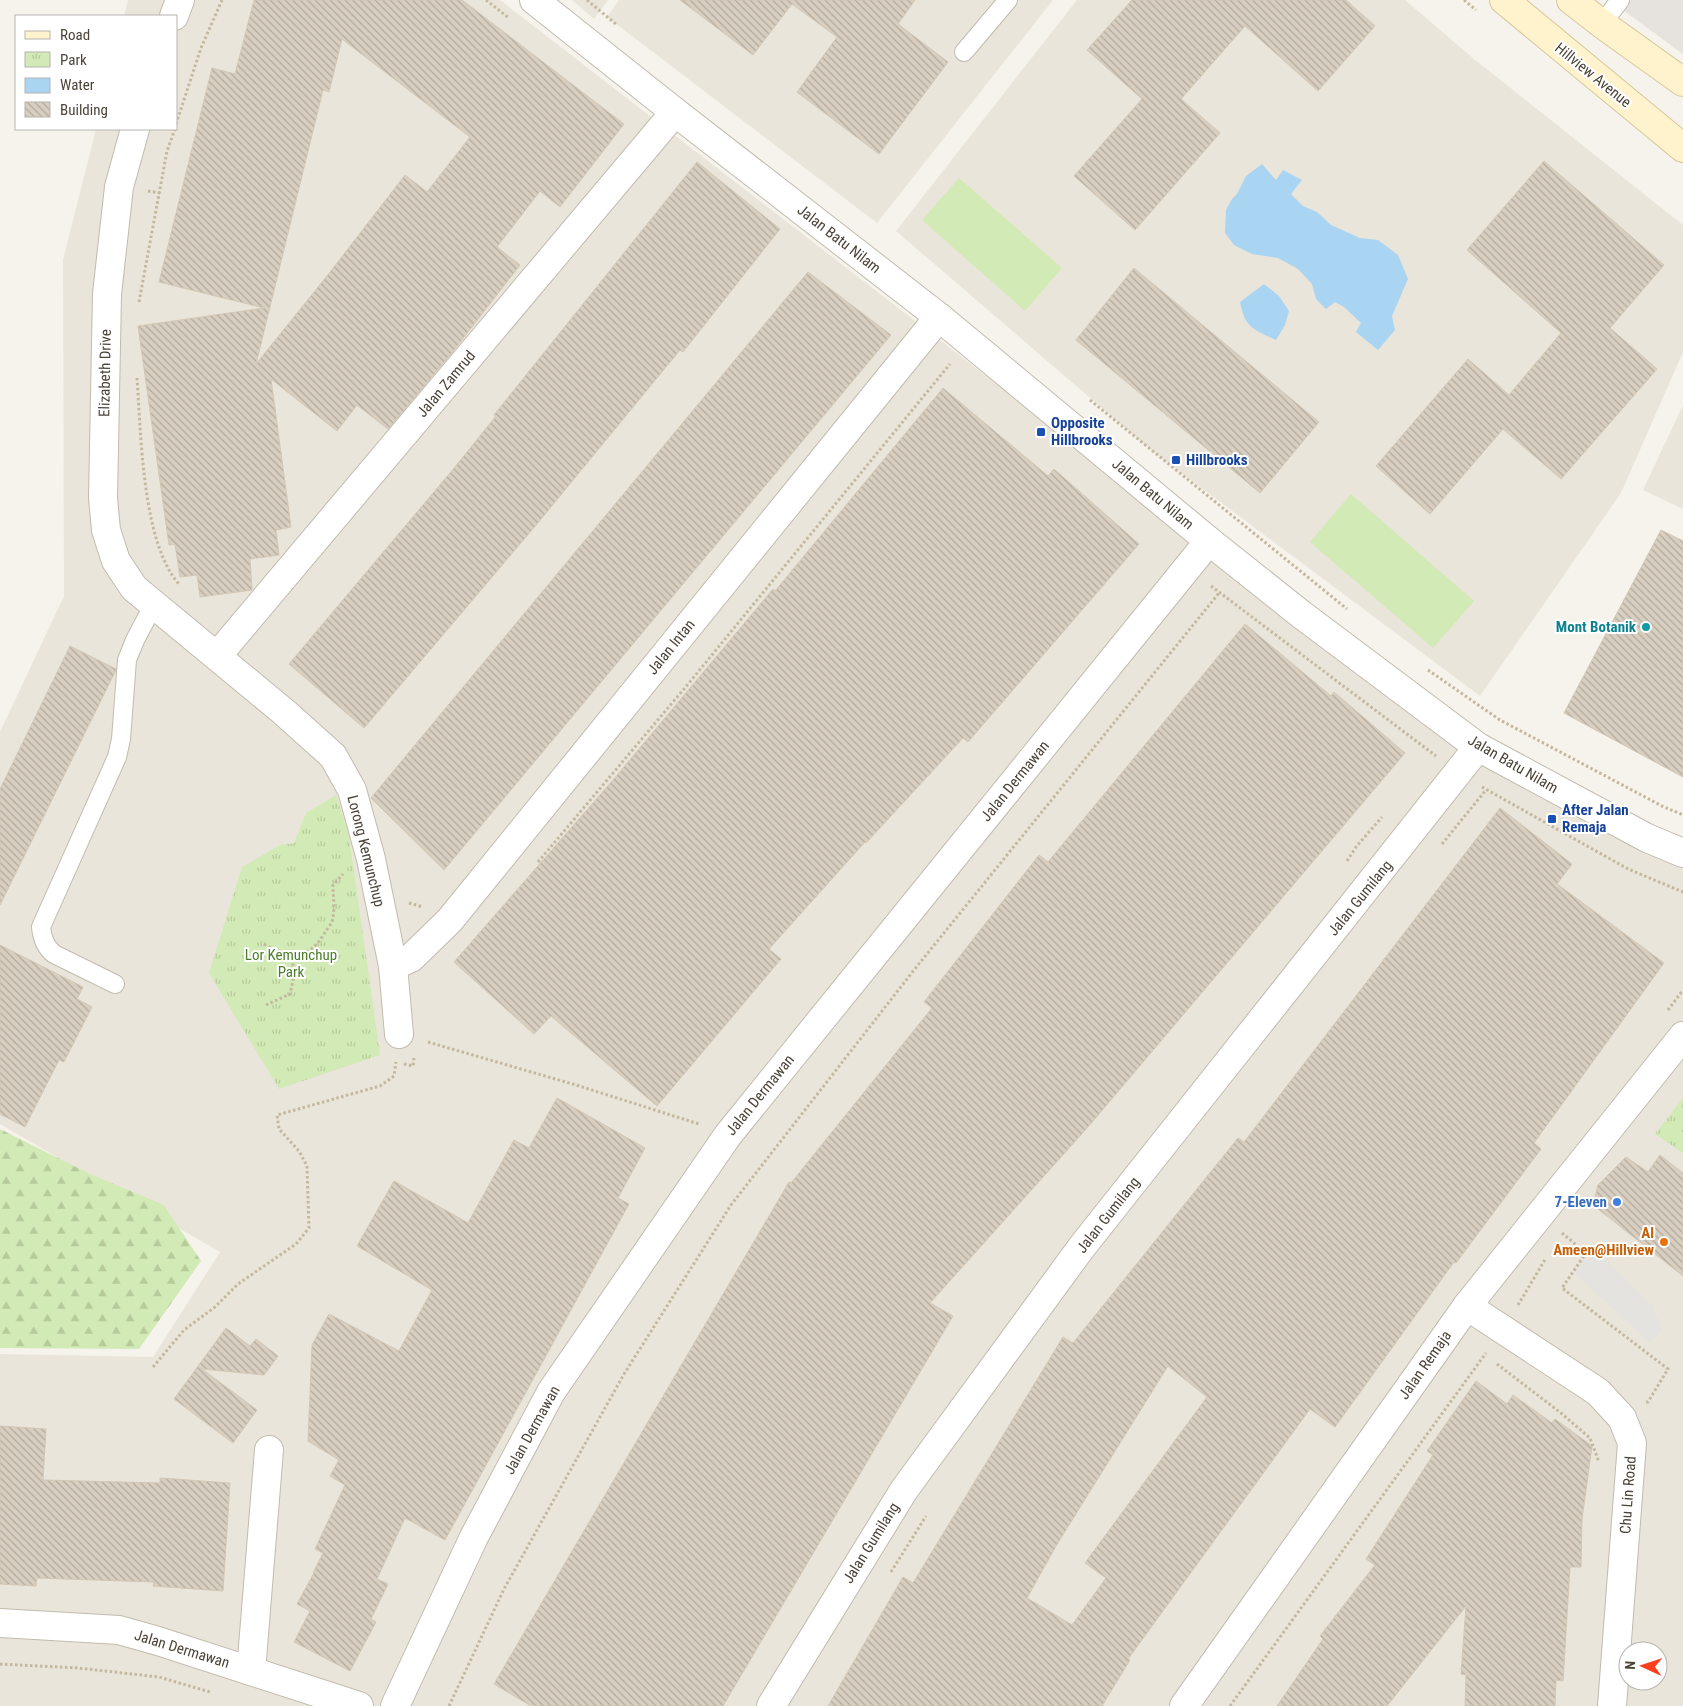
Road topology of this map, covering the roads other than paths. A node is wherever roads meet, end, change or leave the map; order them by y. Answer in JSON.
{"nodes":[{"id":1,"x":180,"y":0,"type":"edge"},
{"id":2,"x":534,"y":0,"type":"edge"},
{"id":3,"x":1008,"y":0,"type":"edge"},
{"id":4,"x":1504,"y":0,"type":"edge"},
{"id":5,"x":1572,"y":0,"type":"edge"},
{"id":6,"x":1620,"y":0,"type":"edge"},
{"id":7,"x":174,"y":15,"type":"edge"},
{"id":8,"x":1602,"y":24,"type":"junction"},
{"id":9,"x":964,"y":52,"type":"dead end"},
{"id":10,"x":1683,"y":82,"type":"edge"},
{"id":11,"x":675,"y":112,"type":"junction"},
{"id":12,"x":134,"y":130,"type":"edge"},
{"id":13,"x":1683,"y":148,"type":"edge"},
{"id":14,"x":940,"y":317,"type":"junction"},
{"id":15,"x":1209,"y":540,"type":"junction"},
{"id":16,"x":154,"y":604,"type":"junction"},
{"id":17,"x":217,"y":656,"type":"junction"},
{"id":18,"x":1478,"y":747,"type":"junction"},
{"id":19,"x":1683,"y":854,"type":"edge"},
{"id":20,"x":393,"y":966,"type":"junction"},
{"id":21,"x":115,"y":984,"type":"dead end"},
{"id":22,"x":399,"y":1034,"type":"road end"},
{"id":23,"x":1683,"y":1036,"type":"edge"},
{"id":24,"x":1467,"y":1306,"type":"junction"},
{"id":25,"x":269,"y":1450,"type":"dead end"},
{"id":26,"x":0,"y":1622,"type":"edge"},
{"id":27,"x":251,"y":1670,"type":"junction"},
{"id":28,"x":359,"y":1706,"type":"edge"},
{"id":29,"x":395,"y":1706,"type":"edge"},
{"id":30,"x":771,"y":1706,"type":"edge"},
{"id":31,"x":1184,"y":1706,"type":"edge"},
{"id":32,"x":1612,"y":1706,"type":"edge"}],
"edges":[{"from":1,"to":7,"type":"street"},
{"from":2,"to":11,"type":"street","name":"Jalan Batu Nilam"},
{"from":3,"to":9,"type":"lane"},
{"from":4,"to":13,"type":"street","name":"Hillview Avenue"},
{"from":5,"to":8,"type":"street"},
{"from":6,"to":8,"type":"lane"},
{"from":8,"to":10,"type":"street"},
{"from":11,"to":14,"type":"street","name":"Jalan Batu Nilam"},
{"from":11,"to":17,"type":"street","name":"Jalan Zamrud"},
{"from":12,"to":16,"type":"street","name":"Elizabeth Drive"},
{"from":14,"to":15,"type":"street","name":"Jalan Batu Nilam"},
{"from":14,"to":20,"type":"street","name":"Jalan Intan"},
{"from":15,"to":18,"type":"street","name":"Jalan Batu Nilam"},
{"from":15,"to":29,"type":"street","name":"Jalan Dermawan"},
{"from":16,"to":17,"type":"street","name":"Lorong Kemunchup"},
{"from":16,"to":21,"type":"lane"},
{"from":17,"to":20,"type":"street","name":"Lorong Kemunchup"},
{"from":18,"to":19,"type":"street","name":"Jalan Batu Nilam"},
{"from":18,"to":30,"type":"street","name":"Jalan Gumilang"},
{"from":20,"to":22,"type":"street","name":"Lorong Kemunchup"},
{"from":23,"to":24,"type":"street","name":"Jalan Remaja"},
{"from":24,"to":31,"type":"street","name":"Jalan Remaja"},
{"from":24,"to":32,"type":"street","name":"Chu Lin Road"},
{"from":25,"to":27,"type":"street"},
{"from":26,"to":27,"type":"street","name":"Jalan Dermawan"},
{"from":27,"to":28,"type":"street","name":"Jalan Dermawan"}]}
